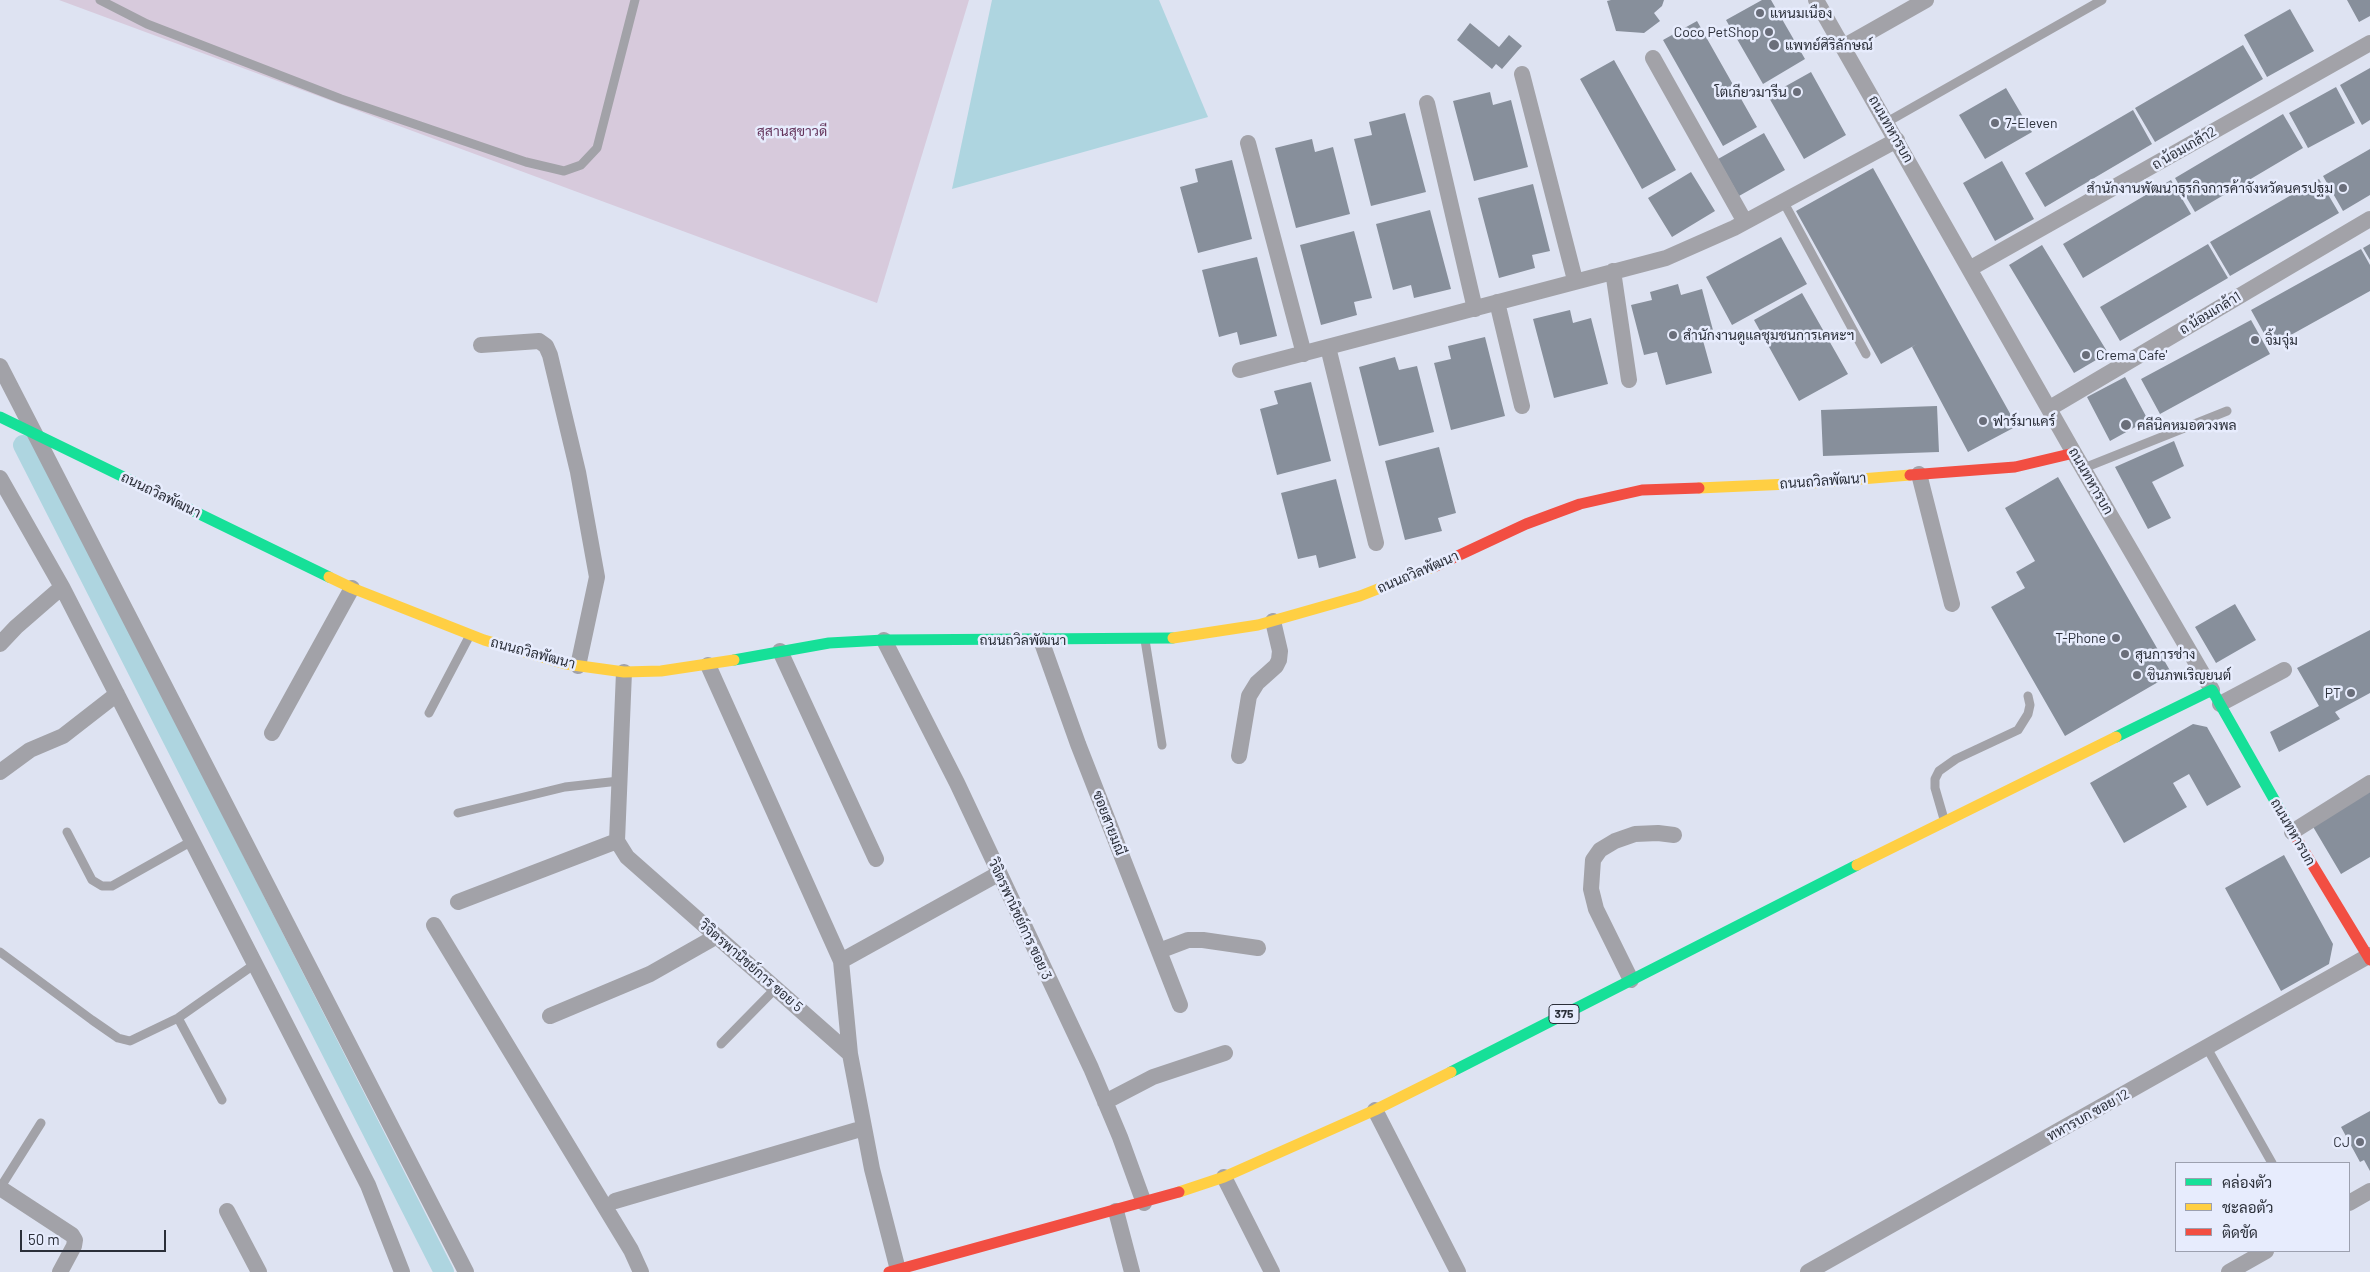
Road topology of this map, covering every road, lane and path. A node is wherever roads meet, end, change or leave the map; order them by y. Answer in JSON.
{"nodes":[{"id":1,"x":100,"y":0,"type":"edge"},
{"id":2,"x":635,"y":0,"type":"edge"},
{"id":3,"x":1816,"y":0,"type":"edge"},
{"id":4,"x":1926,"y":0,"type":"edge"},
{"id":5,"x":2102,"y":0,"type":"edge"},
{"id":6,"x":2370,"y":43,"type":"edge"},
{"id":7,"x":1843,"y":47,"type":"junction"},
{"id":8,"x":1653,"y":58,"type":"dead end"},
{"id":9,"x":1522,"y":74,"type":"dead end"},
{"id":10,"x":1427,"y":103,"type":"dead end"},
{"id":11,"x":1887,"y":122,"type":"junction"},
{"id":12,"x":1897,"y":140,"type":"junction"},
{"id":13,"x":1248,"y":143,"type":"dead end"},
{"id":14,"x":1783,"y":201,"type":"junction"},
{"id":15,"x":2370,"y":219,"type":"edge"},
{"id":16,"x":1745,"y":222,"type":"junction"},
{"id":17,"x":1971,"y":268,"type":"junction"},
{"id":18,"x":1612,"y":271,"type":"junction"},
{"id":19,"x":1575,"y":280,"type":"junction"},
{"id":20,"x":1497,"y":302,"type":"junction"},
{"id":21,"x":1475,"y":309,"type":"junction"},
{"id":22,"x":481,"y":345,"type":"dead end"},
{"id":23,"x":1328,"y":347,"type":"junction"},
{"id":24,"x":1304,"y":354,"type":"junction"},
{"id":25,"x":1866,"y":354,"type":"dead end"},
{"id":26,"x":0,"y":366,"type":"edge"},
{"id":27,"x":1240,"y":370,"type":"dead end"},
{"id":28,"x":1629,"y":380,"type":"dead end"},
{"id":29,"x":1522,"y":406,"type":"dead end"},
{"id":30,"x":2050,"y":408,"type":"junction"},
{"id":31,"x":2227,"y":411,"type":"dead end"},
{"id":32,"x":0,"y":417,"type":"edge"},
{"id":33,"x":35,"y":434,"type":"junction"},
{"id":34,"x":2074,"y":453,"type":"junction"},
{"id":35,"x":2084,"y":468,"type":"junction"},
{"id":36,"x":1918,"y":474,"type":"junction"},
{"id":37,"x":0,"y":478,"type":"edge"},
{"id":38,"x":1376,"y":544,"type":"dead end"},
{"id":39,"x":62,"y":588,"type":"junction"},
{"id":40,"x":352,"y":588,"type":"junction"},
{"id":41,"x":1952,"y":604,"type":"dead end"},
{"id":42,"x":1273,"y":621,"type":"junction"},
{"id":43,"x":470,"y":634,"type":"junction"},
{"id":44,"x":1145,"y":639,"type":"junction"},
{"id":45,"x":884,"y":640,"type":"junction"},
{"id":46,"x":1041,"y":640,"type":"junction"},
{"id":47,"x":0,"y":644,"type":"edge"},
{"id":48,"x":780,"y":650,"type":"junction"},
{"id":49,"x":708,"y":665,"type":"junction"},
{"id":50,"x":578,"y":666,"type":"junction"},
{"id":51,"x":2284,"y":670,"type":"dead end"},
{"id":52,"x":624,"y":672,"type":"junction"},
{"id":53,"x":117,"y":694,"type":"junction"},
{"id":54,"x":2028,"y":696,"type":"dead end"},
{"id":55,"x":2216,"y":697,"type":"junction"},
{"id":56,"x":429,"y":713,"type":"dead end"},
{"id":57,"x":272,"y":733,"type":"dead end"},
{"id":58,"x":1162,"y":746,"type":"dead end"},
{"id":59,"x":1239,"y":756,"type":"dead end"},
{"id":60,"x":0,"y":772,"type":"edge"},
{"id":61,"x":619,"y":781,"type":"junction"},
{"id":62,"x":2370,"y":782,"type":"edge"},
{"id":63,"x":458,"y":813,"type":"dead end"},
{"id":64,"x":1945,"y":821,"type":"junction"},
{"id":65,"x":67,"y":832,"type":"dead end"},
{"id":66,"x":2292,"y":832,"type":"junction"},
{"id":67,"x":1674,"y":835,"type":"dead end"},
{"id":68,"x":192,"y":841,"type":"junction"},
{"id":69,"x":617,"y":841,"type":"junction"},
{"id":70,"x":876,"y":859,"type":"dead end"},
{"id":71,"x":998,"y":874,"type":"junction"},
{"id":72,"x":458,"y":902,"type":"dead end"},
{"id":73,"x":434,"y":925,"type":"dead end"},
{"id":74,"x":717,"y":936,"type":"junction"},
{"id":75,"x":1258,"y":948,"type":"dead end"},
{"id":76,"x":1159,"y":951,"type":"junction"},
{"id":77,"x":0,"y":952,"type":"edge"},
{"id":78,"x":2369,"y":957,"type":"edge"},
{"id":79,"x":841,"y":961,"type":"junction"},
{"id":80,"x":255,"y":964,"type":"junction"},
{"id":81,"x":1631,"y":980,"type":"junction"},
{"id":82,"x":776,"y":988,"type":"junction"},
{"id":83,"x":1180,"y":1005,"type":"dead end"},
{"id":84,"x":550,"y":1016,"type":"dead end"},
{"id":85,"x":178,"y":1018,"type":"junction"},
{"id":86,"x":721,"y":1044,"type":"dead end"},
{"id":87,"x":2207,"y":1048,"type":"junction"},
{"id":88,"x":850,"y":1054,"type":"junction"},
{"id":89,"x":1225,"y":1054,"type":"dead end"},
{"id":90,"x":222,"y":1100,"type":"dead end"},
{"id":91,"x":1105,"y":1102,"type":"junction"},
{"id":92,"x":1375,"y":1110,"type":"junction"},
{"id":93,"x":41,"y":1123,"type":"dead end"},
{"id":94,"x":864,"y":1128,"type":"junction"},
{"id":95,"x":2271,"y":1162,"type":"edge"},
{"id":96,"x":1224,"y":1177,"type":"junction"},
{"id":97,"x":0,"y":1188,"type":"edge"},
{"id":98,"x":2370,"y":1190,"type":"edge"},
{"id":99,"x":615,"y":1201,"type":"dead end"},
{"id":100,"x":2350,"y":1202,"type":"edge"},
{"id":101,"x":1144,"y":1203,"type":"junction"},
{"id":102,"x":227,"y":1211,"type":"dead end"},
{"id":103,"x":1116,"y":1211,"type":"junction"},
{"id":104,"x":2264,"y":1252,"type":"edge"},
{"id":105,"x":903,"y":1270,"type":"edge"},
{"id":106,"x":401,"y":1271,"type":"edge"},
{"id":107,"x":60,"y":1272,"type":"edge"},
{"id":108,"x":259,"y":1272,"type":"edge"},
{"id":109,"x":466,"y":1272,"type":"edge"},
{"id":110,"x":641,"y":1272,"type":"edge"},
{"id":111,"x":1132,"y":1272,"type":"edge"},
{"id":112,"x":1272,"y":1272,"type":"edge"},
{"id":113,"x":1458,"y":1272,"type":"edge"},
{"id":114,"x":1808,"y":1272,"type":"edge"},
{"id":115,"x":2229,"y":1272,"type":"edge"}],
"edges":[{"from":1,"to":2,"type":"lane"},
{"from":3,"to":7,"type":"street","name":"ถนนทหารบก"},
{"from":4,"to":7,"type":"street"},
{"from":5,"to":11,"type":"lane"},
{"from":6,"to":17,"type":"street","name":"ถ น้อมเกล้า2"},
{"from":7,"to":11,"type":"street","name":"ถนนทหารบก"},
{"from":8,"to":16,"type":"street"},
{"from":9,"to":19,"type":"street"},
{"from":10,"to":21,"type":"street"},
{"from":11,"to":12,"type":"street","name":"ถนนทหารบก"},
{"from":12,"to":14,"type":"street"},
{"from":12,"to":17,"type":"street","name":"ถนนทหารบก"},
{"from":13,"to":24,"type":"street"},
{"from":14,"to":16,"type":"street"},
{"from":14,"to":25,"type":"lane"},
{"from":15,"to":30,"type":"street","name":"ถ น้อมเกล้า1"},
{"from":16,"to":18,"type":"street"},
{"from":17,"to":30,"type":"street","name":"ถนนทหารบก"},
{"from":18,"to":19,"type":"street"},
{"from":18,"to":28,"type":"street"},
{"from":19,"to":20,"type":"street"},
{"from":20,"to":21,"type":"street"},
{"from":20,"to":29,"type":"street"},
{"from":21,"to":23,"type":"street"},
{"from":22,"to":50,"type":"street"},
{"from":23,"to":24,"type":"street"},
{"from":23,"to":38,"type":"street"},
{"from":24,"to":27,"type":"street"},
{"from":26,"to":33,"type":"street"},
{"from":30,"to":34,"type":"street","name":"ถนนทหารบก"},
{"from":31,"to":35,"type":"lane"},
{"from":32,"to":33,"type":"street","name":"ถนนถวิลพัฒนา"},
{"from":33,"to":40,"type":"street","name":"ถนนถวิลพัฒนา"},
{"from":33,"to":109,"type":"street"},
{"from":34,"to":35,"type":"street","name":"ถนนทหารบก"},
{"from":34,"to":36,"type":"street","name":"ถนนถวิลพัฒนา"},
{"from":35,"to":55,"type":"street","name":"ถนนทหารบก"},
{"from":36,"to":41,"type":"street"},
{"from":36,"to":42,"type":"street","name":"ถนนถวิลพัฒนา"},
{"from":37,"to":39,"type":"street"},
{"from":39,"to":47,"type":"street"},
{"from":39,"to":53,"type":"street"},
{"from":40,"to":43,"type":"street","name":"ถนนถวิลพัฒนา"},
{"from":40,"to":57,"type":"street"},
{"from":42,"to":44,"type":"street","name":"ถนนถวิลพัฒนา"},
{"from":42,"to":59,"type":"street"},
{"from":43,"to":50,"type":"street","name":"ถนนถวิลพัฒนา"},
{"from":43,"to":56,"type":"lane"},
{"from":44,"to":46,"type":"street","name":"ถนนถวิลพัฒนา"},
{"from":44,"to":58,"type":"lane"},
{"from":45,"to":46,"type":"street","name":"ถนนถวิลพัฒนา"},
{"from":45,"to":48,"type":"street","name":"ถนนถวิลพัฒนา"},
{"from":45,"to":71,"type":"street","name":"วิจิตรพานิชย์การ ซอย 3"},
{"from":46,"to":76,"type":"street","name":"ซอยสายมณี"},
{"from":48,"to":49,"type":"street","name":"ถนนถวิลพัฒนา"},
{"from":48,"to":70,"type":"street"},
{"from":49,"to":52,"type":"street","name":"ถนนถวิลพัฒนา"},
{"from":49,"to":79,"type":"street"},
{"from":50,"to":52,"type":"street","name":"ถนนถวิลพัฒนา"},
{"from":51,"to":55,"type":"street"},
{"from":52,"to":61,"type":"street"},
{"from":53,"to":60,"type":"street"},
{"from":53,"to":68,"type":"street"},
{"from":54,"to":64,"type":"lane"},
{"from":55,"to":64,"type":"street","number":"375"},
{"from":55,"to":66,"type":"street","name":"ถนนทหารบก"},
{"from":61,"to":63,"type":"lane"},
{"from":61,"to":69,"type":"street"},
{"from":62,"to":66,"type":"street"},
{"from":64,"to":81,"type":"street","number":"375"},
{"from":65,"to":68,"type":"lane"},
{"from":66,"to":78,"type":"street","name":"ถนนทหารบก"},
{"from":67,"to":81,"type":"street"},
{"from":68,"to":80,"type":"street"},
{"from":69,"to":72,"type":"street"},
{"from":69,"to":74,"type":"street","name":"วิจิตรพานิชย์การ ซอย 5"},
{"from":71,"to":79,"type":"street"},
{"from":71,"to":91,"type":"street","name":"วิจิตรพานิชย์การ ซอย 3"},
{"from":73,"to":110,"type":"street"},
{"from":74,"to":82,"type":"street","name":"วิจิตรพานิชย์การ ซอย 5"},
{"from":74,"to":84,"type":"street"},
{"from":75,"to":76,"type":"street"},
{"from":76,"to":83,"type":"street","name":"ซอยสายมณี"},
{"from":77,"to":85,"type":"lane"},
{"from":78,"to":87,"type":"street","name":"ทหารบก ซอย 12"},
{"from":79,"to":88,"type":"street"},
{"from":80,"to":85,"type":"lane"},
{"from":80,"to":106,"type":"street"},
{"from":81,"to":92,"type":"street","number":"375"},
{"from":82,"to":86,"type":"lane"},
{"from":82,"to":88,"type":"street","name":"วิจิตรพานิชย์การ ซอย 5"},
{"from":85,"to":90,"type":"lane"},
{"from":87,"to":95,"type":"lane"},
{"from":87,"to":114,"type":"street","name":"ทหารบก ซอย 12"},
{"from":88,"to":94,"type":"street"},
{"from":89,"to":91,"type":"street"},
{"from":91,"to":101,"type":"street","name":"วิจิตรพานิชย์การ ซอย 3"},
{"from":92,"to":96,"type":"street","number":"375"},
{"from":92,"to":113,"type":"street"},
{"from":93,"to":97,"type":"lane"},
{"from":94,"to":99,"type":"street"},
{"from":94,"to":105,"type":"street"},
{"from":96,"to":101,"type":"street","number":"375"},
{"from":96,"to":112,"type":"street"},
{"from":97,"to":107,"type":"street"},
{"from":98,"to":100,"type":"street"},
{"from":101,"to":103,"type":"street","number":"375"},
{"from":102,"to":108,"type":"street"},
{"from":103,"to":105,"type":"street","number":"375"},
{"from":103,"to":111,"type":"street"},
{"from":104,"to":115,"type":"street"}]}
